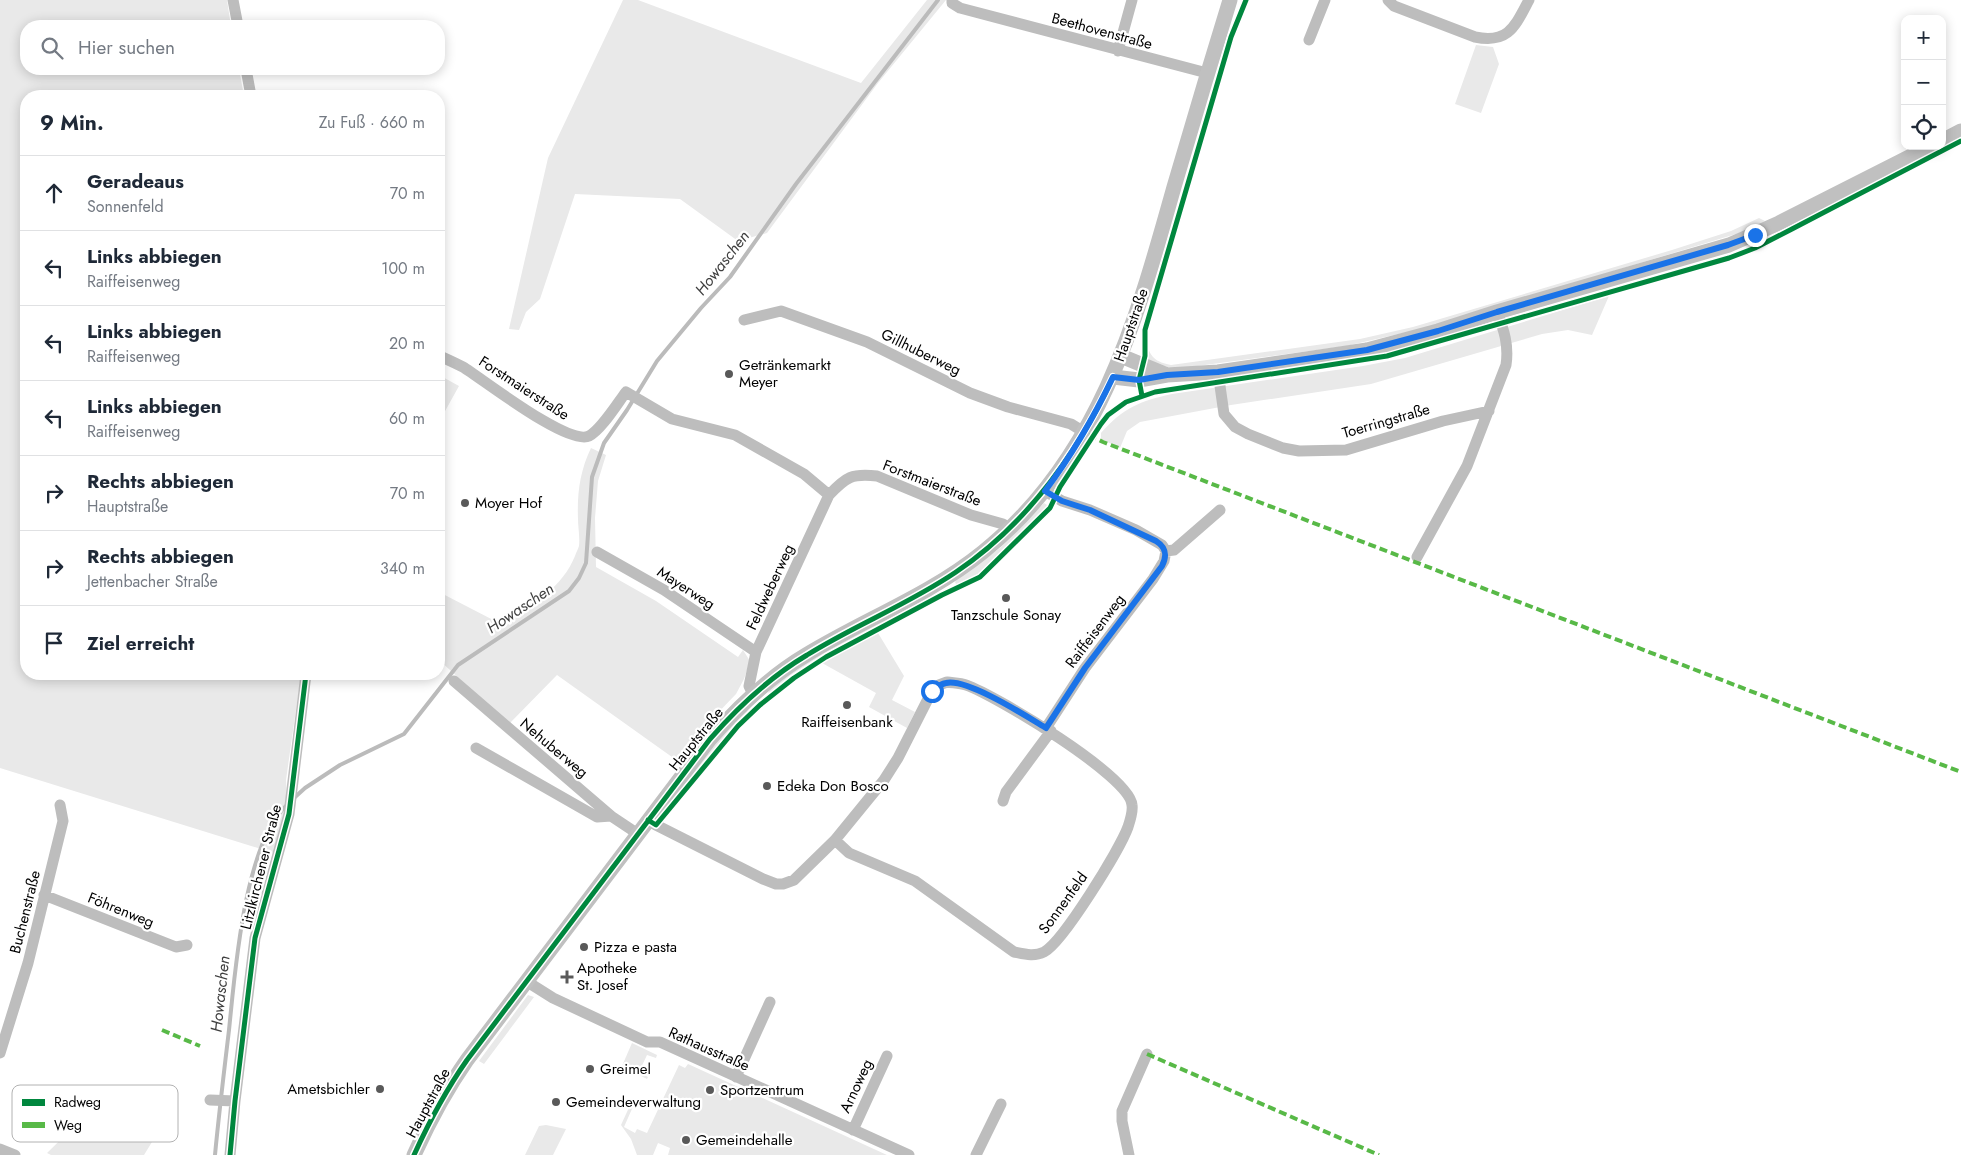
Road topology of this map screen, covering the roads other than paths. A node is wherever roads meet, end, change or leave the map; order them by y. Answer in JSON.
{"nodes":[{"id":1,"x":233,"y":0,"type":"edge"},
{"id":2,"x":1132,"y":0,"type":"edge"},
{"id":3,"x":1230,"y":0,"type":"edge"},
{"id":4,"x":1325,"y":0,"type":"edge"},
{"id":5,"x":1388,"y":0,"type":"edge"},
{"id":6,"x":1529,"y":0,"type":"edge"},
{"id":7,"x":956,"y":4,"type":"edge"},
{"id":8,"x":237,"y":20,"type":"edge"},
{"id":9,"x":1309,"y":40,"type":"dead end"},
{"id":10,"x":1118,"y":51,"type":"junction"},
{"id":11,"x":1207,"y":73,"type":"junction"},
{"id":12,"x":247,"y":75,"type":"edge"},
{"id":13,"x":250,"y":90,"type":"edge"},
{"id":14,"x":1961,"y":131,"type":"edge"},
{"id":15,"x":1946,"y":138,"type":"edge"},
{"id":16,"x":1923,"y":150,"type":"edge"},
{"id":17,"x":1497,"y":312,"type":"junction"},
{"id":18,"x":744,"y":320,"type":"dead end"},
{"id":19,"x":1121,"y":356,"type":"junction"},
{"id":20,"x":445,"y":359,"type":"edge"},
{"id":21,"x":1218,"y":372,"type":"junction"},
{"id":22,"x":1167,"y":375,"type":"junction"},
{"id":23,"x":1113,"y":377,"type":"junction"},
{"id":24,"x":1489,"y":410,"type":"junction"},
{"id":25,"x":1084,"y":432,"type":"junction"},
{"id":26,"x":1045,"y":491,"type":"junction"},
{"id":27,"x":829,"y":495,"type":"junction"},
{"id":28,"x":1220,"y":510,"type":"dead end"},
{"id":29,"x":1009,"y":529,"type":"junction"},
{"id":30,"x":1166,"y":551,"type":"junction"},
{"id":31,"x":597,"y":552,"type":"dead end"},
{"id":32,"x":1416,"y":556,"type":"dead end"},
{"id":33,"x":756,"y":652,"type":"junction"},
{"id":34,"x":305,"y":680,"type":"edge"},
{"id":35,"x":454,"y":681,"type":"dead end"},
{"id":36,"x":753,"y":694,"type":"junction"},
{"id":37,"x":1048,"y":730,"type":"junction"},
{"id":38,"x":476,"y":748,"type":"dead end"},
{"id":39,"x":1003,"y":801,"type":"dead end"},
{"id":40,"x":60,"y":805,"type":"dead end"},
{"id":41,"x":611,"y":816,"type":"junction"},
{"id":42,"x":648,"y":820,"type":"junction"},
{"id":43,"x":638,"y":834,"type":"junction"},
{"id":44,"x":835,"y":840,"type":"junction"},
{"id":45,"x":44,"y":895,"type":"junction"},
{"id":46,"x":187,"y":944,"type":"dead end"},
{"id":47,"x":526,"y":981,"type":"junction"},
{"id":48,"x":770,"y":1002,"type":"dead end"},
{"id":49,"x":0,"y":1053,"type":"edge"},
{"id":50,"x":1147,"y":1054,"type":"dead end"},
{"id":51,"x":887,"y":1056,"type":"dead end"},
{"id":52,"x":736,"y":1076,"type":"junction"},
{"id":53,"x":210,"y":1100,"type":"dead end"},
{"id":54,"x":231,"y":1101,"type":"junction"},
{"id":55,"x":1001,"y":1104,"type":"dead end"},
{"id":56,"x":853,"y":1130,"type":"junction"},
{"id":57,"x":0,"y":1149,"type":"edge"},
{"id":58,"x":15,"y":1155,"type":"edge"},
{"id":59,"x":230,"y":1155,"type":"edge"},
{"id":60,"x":414,"y":1155,"type":"edge"},
{"id":61,"x":909,"y":1155,"type":"edge"},
{"id":62,"x":976,"y":1155,"type":"edge"},
{"id":63,"x":1129,"y":1155,"type":"edge"}],
"edges":[{"from":1,"to":8,"type":"street"},
{"from":2,"to":10,"type":"street"},
{"from":3,"to":11,"type":"main road","name":"Hauptstraße"},
{"from":4,"to":9,"type":"street"},
{"from":5,"to":6,"type":"street"},
{"from":7,"to":10,"type":"street","name":"Beethovenstraße"},
{"from":10,"to":11,"type":"street","name":"Beethovenstraße"},
{"from":11,"to":19,"type":"main road","name":"Hauptstraße"},
{"from":12,"to":13,"type":"street"},
{"from":14,"to":15,"type":"main road"},
{"from":16,"to":17,"type":"main road"},
{"from":17,"to":21,"type":"main road"},
{"from":17,"to":24,"type":"street"},
{"from":18,"to":25,"type":"street","name":"Gillhuberweg"},
{"from":19,"to":22,"type":"main road"},
{"from":19,"to":23,"type":"main road","name":"Hauptstraße"},
{"from":20,"to":27,"type":"street","name":"Forstmaierstraße"},
{"from":21,"to":22,"type":"main road"},
{"from":21,"to":24,"type":"street","name":"Toerringstraße"},
{"from":22,"to":23,"type":"main road"},
{"from":23,"to":25,"type":"main road","name":"Hauptstraße"},
{"from":24,"to":32,"type":"street"},
{"from":25,"to":26,"type":"main road","name":"Hauptstraße"},
{"from":26,"to":29,"type":"main road","name":"Hauptstraße"},
{"from":26,"to":30,"type":"street"},
{"from":27,"to":29,"type":"street","name":"Forstmaierstraße"},
{"from":27,"to":33,"type":"street","name":"Feldweberweg"},
{"from":28,"to":30,"type":"street"},
{"from":29,"to":36,"type":"main road","name":"Hauptstraße"},
{"from":30,"to":37,"type":"street","name":"Raiffeisenweg"},
{"from":31,"to":33,"type":"street","name":"Mayerweg"},
{"from":33,"to":36,"type":"street","name":"Feldweberweg"},
{"from":34,"to":54,"type":"street","name":"Litzlkirchener Straße"},
{"from":35,"to":41,"type":"street","name":"Nehuberweg"},
{"from":36,"to":42,"type":"main road","name":"Hauptstraße"},
{"from":37,"to":39,"type":"street"},
{"from":37,"to":44,"type":"street","name":"Sonnenfeld"},
{"from":37,"to":44,"type":"street","name":"Sonnenfeld"},
{"from":38,"to":41,"type":"street"},
{"from":40,"to":45,"type":"street","name":"Buchenstraße"},
{"from":41,"to":43,"type":"street","name":"Nehuberweg"},
{"from":42,"to":43,"type":"main road","name":"Hauptstraße"},
{"from":42,"to":44,"type":"street","name":"Sonnenfeld"},
{"from":43,"to":47,"type":"main road","name":"Hauptstraße"},
{"from":45,"to":46,"type":"street","name":"Föhrenweg"},
{"from":45,"to":49,"type":"street","name":"Buchenstraße"},
{"from":47,"to":52,"type":"street","name":"Rathausstraße"},
{"from":47,"to":60,"type":"main road","name":"Hauptstraße"},
{"from":48,"to":52,"type":"street"},
{"from":50,"to":63,"type":"street"},
{"from":51,"to":56,"type":"street","name":"Arnoweg"},
{"from":52,"to":56,"type":"street","name":"Rathausstraße"},
{"from":53,"to":54,"type":"street"},
{"from":54,"to":59,"type":"street","name":"Litzlkirchener Straße"},
{"from":55,"to":62,"type":"street"},
{"from":56,"to":61,"type":"street","name":"Rathausstraße"},
{"from":57,"to":58,"type":"street"}]}
